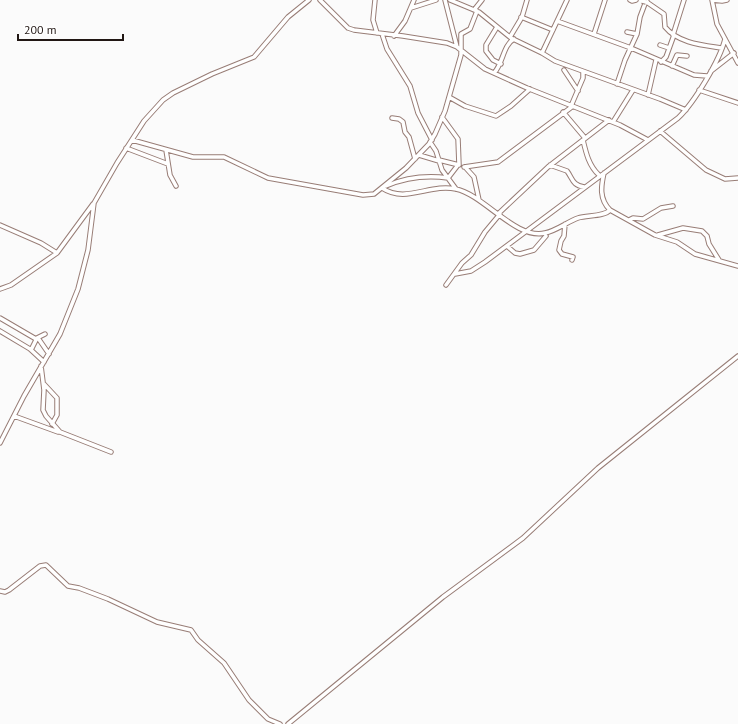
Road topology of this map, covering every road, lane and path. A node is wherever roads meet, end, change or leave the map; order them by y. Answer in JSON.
{"nodes":[{"id":1,"x":309,"y":0,"type":"edge"},
{"id":2,"x":320,"y":0,"type":"edge"},
{"id":3,"x":375,"y":0,"type":"edge"},
{"id":4,"x":414,"y":0,"type":"edge"},
{"id":5,"x":436,"y":0,"type":"edge"},
{"id":6,"x":445,"y":0,"type":"edge"},
{"id":7,"x":450,"y":0,"type":"edge"},
{"id":8,"x":482,"y":0,"type":"edge"},
{"id":9,"x":527,"y":0,"type":"edge"},
{"id":10,"x":567,"y":0,"type":"edge"},
{"id":11,"x":605,"y":0,"type":"edge"},
{"id":12,"x":630,"y":0,"type":"edge"},
{"id":13,"x":684,"y":0,"type":"edge"},
{"id":14,"x":712,"y":0,"type":"edge"},
{"id":15,"x":727,"y":0,"type":"edge"},
{"id":16,"x":642,"y":1,"type":"edge"},
{"id":17,"x":411,"y":8,"type":"junction"},
{"id":18,"x":475,"y":10,"type":"junction"},
{"id":19,"x":521,"y":17,"type":"junction"},
{"id":20,"x":557,"y":21,"type":"junction"},
{"id":21,"x":497,"y":27,"type":"junction"},
{"id":22,"x":553,"y":30,"type":"junction"},
{"id":23,"x":627,"y":32,"type":"dead end"},
{"id":24,"x":379,"y":34,"type":"junction"},
{"id":25,"x":594,"y":34,"type":"junction"},
{"id":26,"x":637,"y":34,"type":"junction"},
{"id":27,"x":673,"y":35,"type":"junction"},
{"id":28,"x":394,"y":36,"type":"junction"},
{"id":29,"x":512,"y":38,"type":"junction"},
{"id":30,"x":725,"y":39,"type":"junction"},
{"id":31,"x":660,"y":45,"type":"dead end"},
{"id":32,"x":457,"y":47,"type":"junction"},
{"id":33,"x":631,"y":48,"type":"junction"},
{"id":34,"x":669,"y":48,"type":"junction"},
{"id":35,"x":722,"y":48,"type":"junction"},
{"id":36,"x":461,"y":50,"type":"junction"},
{"id":37,"x":738,"y":51,"type":"edge"},
{"id":38,"x":542,"y":53,"type":"junction"},
{"id":39,"x":734,"y":53,"type":"junction"},
{"id":40,"x":687,"y":56,"type":"dead end"},
{"id":41,"x":656,"y":60,"type":"junction"},
{"id":42,"x":661,"y":62,"type":"junction"},
{"id":43,"x":738,"y":63,"type":"edge"},
{"id":44,"x":501,"y":64,"type":"junction"},
{"id":45,"x":672,"y":66,"type":"junction"},
{"id":46,"x":564,"y":70,"type":"dead end"},
{"id":47,"x":583,"y":72,"type":"junction"},
{"id":48,"x":494,"y":73,"type":"junction"},
{"id":49,"x":708,"y":75,"type":"junction"},
{"id":50,"x":698,"y":76,"type":"junction"},
{"id":51,"x":616,"y":84,"type":"junction"},
{"id":52,"x":702,"y":84,"type":"junction"},
{"id":53,"x":530,"y":89,"type":"junction"},
{"id":54,"x":633,"y":90,"type":"junction"},
{"id":55,"x":700,"y":90,"type":"junction"},
{"id":56,"x":578,"y":91,"type":"junction"},
{"id":57,"x":648,"y":95,"type":"junction"},
{"id":58,"x":449,"y":97,"type":"junction"},
{"id":59,"x":738,"y":103,"type":"edge"},
{"id":60,"x":572,"y":106,"type":"junction"},
{"id":61,"x":686,"y":110,"type":"junction"},
{"id":62,"x":563,"y":112,"type":"junction"},
{"id":63,"x":442,"y":117,"type":"junction"},
{"id":64,"x":392,"y":118,"type":"dead end"},
{"id":65,"x":609,"y":120,"type":"junction"},
{"id":66,"x":613,"y":122,"type":"junction"},
{"id":67,"x":660,"y":131,"type":"junction"},
{"id":68,"x":584,"y":139,"type":"junction"},
{"id":69,"x":132,"y":140,"type":"junction"},
{"id":70,"x":648,"y":140,"type":"junction"},
{"id":71,"x":431,"y":141,"type":"junction"},
{"id":72,"x":126,"y":148,"type":"junction"},
{"id":73,"x":166,"y":150,"type":"junction"},
{"id":74,"x":419,"y":155,"type":"junction"},
{"id":75,"x":415,"y":159,"type":"junction"},
{"id":76,"x":439,"y":160,"type":"junction"},
{"id":77,"x":168,"y":164,"type":"junction"},
{"id":78,"x":459,"y":165,"type":"junction"},
{"id":79,"x":550,"y":165,"type":"junction"},
{"id":80,"x":464,"y":167,"type":"junction"},
{"id":81,"x":604,"y":172,"type":"junction"},
{"id":82,"x":600,"y":175,"type":"junction"},
{"id":83,"x":448,"y":178,"type":"junction"},
{"id":84,"x":738,"y":178,"type":"edge"},
{"id":85,"x":176,"y":186,"type":"dead end"},
{"id":86,"x":584,"y":187,"type":"junction"},
{"id":87,"x":382,"y":188,"type":"junction"},
{"id":88,"x":456,"y":189,"type":"junction"},
{"id":89,"x":479,"y":200,"type":"junction"},
{"id":90,"x":94,"y":203,"type":"junction"},
{"id":91,"x":673,"y":206,"type":"dead end"},
{"id":92,"x":610,"y":210,"type":"junction"},
{"id":93,"x":499,"y":214,"type":"junction"},
{"id":94,"x":629,"y":220,"type":"junction"},
{"id":95,"x":565,"y":224,"type":"junction"},
{"id":96,"x":0,"y":225,"type":"edge"},
{"id":97,"x":526,"y":231,"type":"junction"},
{"id":98,"x":656,"y":235,"type":"junction"},
{"id":99,"x":546,"y":236,"type":"dead end"},
{"id":100,"x":508,"y":246,"type":"junction"},
{"id":101,"x":57,"y":253,"type":"junction"},
{"id":102,"x":572,"y":260,"type":"dead end"},
{"id":103,"x":719,"y":260,"type":"junction"},
{"id":104,"x":738,"y":266,"type":"edge"},
{"id":105,"x":455,"y":274,"type":"junction"},
{"id":106,"x":446,"y":285,"type":"dead end"},
{"id":107,"x":0,"y":288,"type":"edge"},
{"id":108,"x":0,"y":318,"type":"edge"},
{"id":109,"x":0,"y":331,"type":"edge"},
{"id":110,"x":46,"y":334,"type":"dead end"},
{"id":111,"x":37,"y":339,"type":"junction"},
{"id":112,"x":31,"y":350,"type":"junction"},
{"id":113,"x":49,"y":354,"type":"junction"},
{"id":114,"x":738,"y":356,"type":"edge"},
{"id":115,"x":44,"y":362,"type":"junction"},
{"id":116,"x":41,"y":366,"type":"junction"},
{"id":117,"x":36,"y":375,"type":"junction"},
{"id":118,"x":43,"y":377,"type":"junction"},
{"id":119,"x":44,"y":384,"type":"junction"},
{"id":120,"x":14,"y":416,"type":"junction"},
{"id":121,"x":52,"y":424,"type":"junction"},
{"id":122,"x":60,"y":432,"type":"junction"},
{"id":123,"x":0,"y":443,"type":"edge"},
{"id":124,"x":111,"y":452,"type":"dead end"},
{"id":125,"x":0,"y":591,"type":"edge"},
{"id":126,"x":280,"y":724,"type":"edge"},
{"id":127,"x":288,"y":724,"type":"edge"}],
"edges":[{"from":1,"to":69,"type":"street"},
{"from":2,"to":24,"type":"street"},
{"from":3,"to":24,"type":"street"},
{"from":4,"to":17,"type":"street"},
{"from":5,"to":17,"type":"street"},
{"from":6,"to":32,"type":"street"},
{"from":7,"to":18,"type":"street"},
{"from":8,"to":18,"type":"street"},
{"from":9,"to":19,"type":"street"},
{"from":10,"to":20,"type":"street"},
{"from":11,"to":25,"type":"street"},
{"from":12,"to":16,"type":"street"},
{"from":13,"to":27,"type":"street"},
{"from":14,"to":15,"type":"street"},
{"from":14,"to":30,"type":"street"},
{"from":16,"to":26,"type":"street"},
{"from":16,"to":27,"type":"street"},
{"from":17,"to":28,"type":"street"},
{"from":18,"to":21,"type":"street"},
{"from":18,"to":36,"type":"street"},
{"from":19,"to":22,"type":"street"},
{"from":19,"to":29,"type":"street"},
{"from":20,"to":22,"type":"street"},
{"from":20,"to":25,"type":"street"},
{"from":21,"to":29,"type":"street"},
{"from":21,"to":44,"type":"street"},
{"from":22,"to":38,"type":"street"},
{"from":23,"to":26,"type":"street"},
{"from":24,"to":28,"type":"street"},
{"from":24,"to":71,"type":"street"},
{"from":25,"to":33,"type":"street"},
{"from":26,"to":33,"type":"street"},
{"from":27,"to":34,"type":"street"},
{"from":27,"to":35,"type":"street"},
{"from":28,"to":32,"type":"street"},
{"from":29,"to":38,"type":"street"},
{"from":29,"to":44,"type":"street"},
{"from":30,"to":35,"type":"street"},
{"from":30,"to":39,"type":"street"},
{"from":31,"to":34,"type":"street"},
{"from":32,"to":36,"type":"street"},
{"from":33,"to":41,"type":"street"},
{"from":33,"to":51,"type":"street"},
{"from":34,"to":42,"type":"street"},
{"from":35,"to":49,"type":"street"},
{"from":36,"to":48,"type":"street"},
{"from":36,"to":58,"type":"street"},
{"from":37,"to":39,"type":"street"},
{"from":38,"to":47,"type":"street"},
{"from":39,"to":43,"type":"street"},
{"from":39,"to":49,"type":"street"},
{"from":40,"to":45,"type":"street"},
{"from":41,"to":42,"type":"street"},
{"from":41,"to":57,"type":"street"},
{"from":42,"to":45,"type":"street"},
{"from":44,"to":48,"type":"street"},
{"from":45,"to":50,"type":"street"},
{"from":46,"to":56,"type":"street"},
{"from":47,"to":51,"type":"street"},
{"from":47,"to":56,"type":"street"},
{"from":48,"to":53,"type":"street"},
{"from":49,"to":50,"type":"street"},
{"from":49,"to":52,"type":"street"},
{"from":50,"to":52,"type":"street"},
{"from":51,"to":54,"type":"street"},
{"from":52,"to":55,"type":"street"},
{"from":53,"to":58,"type":"street"},
{"from":53,"to":60,"type":"street"},
{"from":54,"to":57,"type":"street"},
{"from":54,"to":66,"type":"street"},
{"from":55,"to":59,"type":"street"},
{"from":55,"to":61,"type":"street"},
{"from":56,"to":60,"type":"street"},
{"from":57,"to":61,"type":"street"},
{"from":58,"to":63,"type":"street"},
{"from":60,"to":62,"type":"street"},
{"from":60,"to":65,"type":"street"},
{"from":61,"to":67,"type":"street"},
{"from":62,"to":68,"type":"street"},
{"from":62,"to":80,"type":"street"},
{"from":63,"to":71,"type":"street"},
{"from":63,"to":78,"type":"street"},
{"from":64,"to":75,"type":"street"},
{"from":65,"to":66,"type":"street"},
{"from":65,"to":68,"type":"street"},
{"from":66,"to":70,"type":"street"},
{"from":67,"to":70,"type":"street"},
{"from":67,"to":84,"type":"street"},
{"from":68,"to":79,"type":"street"},
{"from":68,"to":82,"type":"street"},
{"from":69,"to":72,"type":"street"},
{"from":69,"to":73,"type":"street"},
{"from":70,"to":81,"type":"street"},
{"from":71,"to":74,"type":"street"},
{"from":71,"to":76,"type":"street"},
{"from":72,"to":77,"type":"street"},
{"from":72,"to":90,"type":"street"},
{"from":73,"to":77,"type":"street"},
{"from":73,"to":87,"type":"street"},
{"from":74,"to":75,"type":"street"},
{"from":74,"to":76,"type":"street"},
{"from":75,"to":87,"type":"street"},
{"from":76,"to":78,"type":"street"},
{"from":76,"to":83,"type":"street"},
{"from":77,"to":85,"type":"street"},
{"from":78,"to":80,"type":"street"},
{"from":78,"to":83,"type":"street"},
{"from":79,"to":86,"type":"street"},
{"from":79,"to":93,"type":"street"},
{"from":80,"to":89,"type":"street"},
{"from":81,"to":82,"type":"street"},
{"from":81,"to":92,"type":"street"},
{"from":82,"to":86,"type":"street"},
{"from":83,"to":87,"type":"street"},
{"from":83,"to":88,"type":"street"},
{"from":86,"to":97,"type":"street"},
{"from":87,"to":88,"type":"street"},
{"from":88,"to":89,"type":"street"},
{"from":89,"to":93,"type":"street"},
{"from":90,"to":101,"type":"street"},
{"from":90,"to":113,"type":"street"},
{"from":91,"to":94,"type":"street"},
{"from":92,"to":94,"type":"street"},
{"from":92,"to":95,"type":"street"},
{"from":93,"to":97,"type":"street"},
{"from":93,"to":105,"type":"street"},
{"from":94,"to":98,"type":"street"},
{"from":95,"to":97,"type":"street"},
{"from":95,"to":102,"type":"street"},
{"from":96,"to":101,"type":"street"},
{"from":97,"to":100,"type":"street"},
{"from":98,"to":103,"type":"street"},
{"from":98,"to":103,"type":"street"},
{"from":99,"to":100,"type":"street"},
{"from":100,"to":105,"type":"street"},
{"from":101,"to":107,"type":"street"},
{"from":103,"to":104,"type":"street"},
{"from":105,"to":106,"type":"street"},
{"from":108,"to":111,"type":"street"},
{"from":109,"to":112,"type":"street"},
{"from":110,"to":111,"type":"street"},
{"from":111,"to":112,"type":"street"},
{"from":111,"to":113,"type":"street"},
{"from":112,"to":115,"type":"street"},
{"from":113,"to":115,"type":"street"},
{"from":114,"to":127,"type":"street"},
{"from":115,"to":116,"type":"street"},
{"from":116,"to":117,"type":"street"},
{"from":116,"to":118,"type":"street"},
{"from":117,"to":118,"type":"street"},
{"from":117,"to":120,"type":"street"},
{"from":118,"to":119,"type":"street"},
{"from":119,"to":121,"type":"street"},
{"from":119,"to":121,"type":"street"},
{"from":120,"to":122,"type":"street"},
{"from":120,"to":123,"type":"street"},
{"from":121,"to":122,"type":"street"},
{"from":122,"to":124,"type":"street"},
{"from":125,"to":126,"type":"street"}]}
